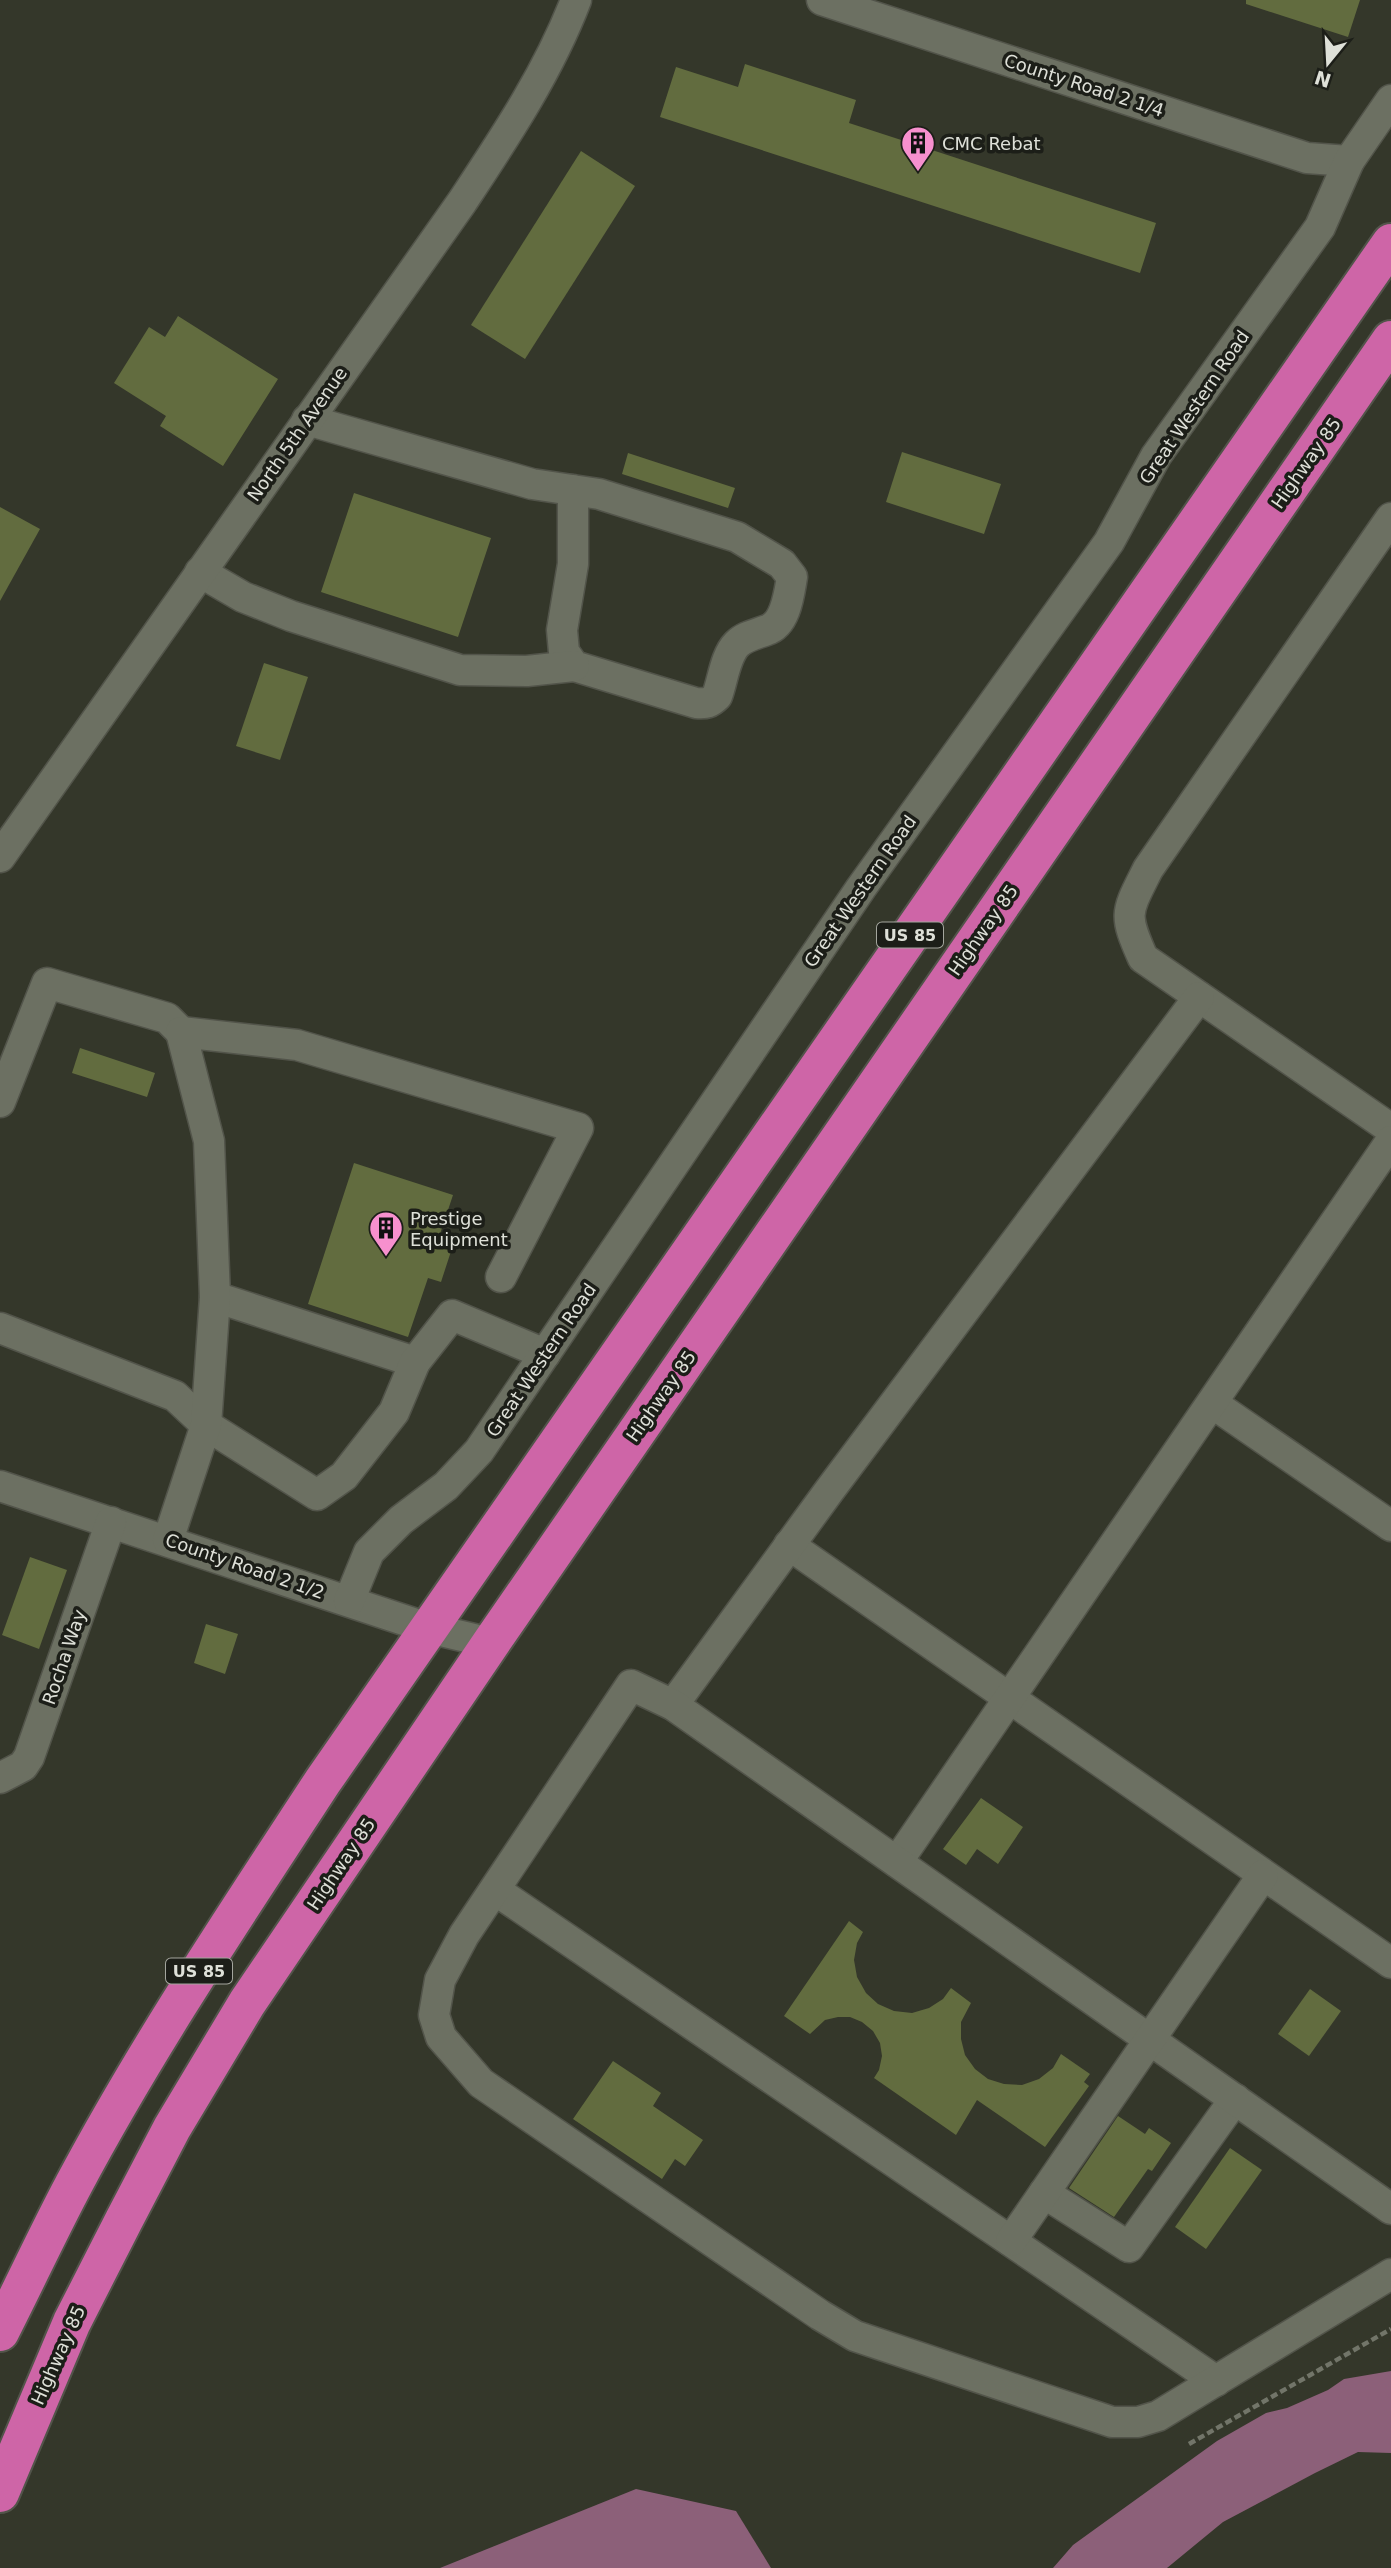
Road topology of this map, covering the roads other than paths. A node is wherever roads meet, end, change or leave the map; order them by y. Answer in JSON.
{"nodes":[{"id":1,"x":576,"y":0,"type":"edge"},
{"id":2,"x":822,"y":0,"type":"edge"},
{"id":3,"x":1391,"y":100,"type":"edge"},
{"id":4,"x":1349,"y":161,"type":"junction"},
{"id":5,"x":1391,"y":243,"type":"edge"},
{"id":6,"x":1391,"y":340,"type":"edge"},
{"id":7,"x":307,"y":420,"type":"junction"},
{"id":8,"x":573,"y":490,"type":"junction"},
{"id":9,"x":1391,"y":518,"type":"edge"},
{"id":10,"x":200,"y":572,"type":"junction"},
{"id":11,"x":573,"y":666,"type":"junction"},
{"id":12,"x":0,"y":857,"type":"edge"},
{"id":13,"x":1199,"y":997,"type":"junction"},
{"id":14,"x":181,"y":1032,"type":"junction"},
{"id":15,"x":0,"y":1102,"type":"edge"},
{"id":16,"x":1391,"y":1129,"type":"edge"},
{"id":17,"x":1391,"y":1142,"type":"edge"},
{"id":18,"x":500,"y":1277,"type":"dead end"},
{"id":19,"x":215,"y":1297,"type":"junction"},
{"id":20,"x":0,"y":1328,"type":"edge"},
{"id":21,"x":545,"y":1354,"type":"junction"},
{"id":22,"x":415,"y":1362,"type":"junction"},
{"id":23,"x":1212,"y":1403,"type":"junction"},
{"id":24,"x":205,"y":1425,"type":"junction"},
{"id":25,"x":0,"y":1486,"type":"edge"},
{"id":26,"x":111,"y":1521,"type":"junction"},
{"id":27,"x":1391,"y":1525,"type":"edge"},
{"id":28,"x":168,"y":1540,"type":"junction"},
{"id":29,"x":789,"y":1545,"type":"junction"},
{"id":30,"x":349,"y":1601,"type":"junction"},
{"id":31,"x":428,"y":1628,"type":"junction"},
{"id":32,"x":491,"y":1643,"type":"junction"},
{"id":33,"x":1010,"y":1699,"type":"junction"},
{"id":34,"x":673,"y":1705,"type":"junction"},
{"id":35,"x":0,"y":1777,"type":"edge"},
{"id":36,"x":897,"y":1862,"type":"junction"},
{"id":37,"x":1263,"y":1875,"type":"junction"},
{"id":38,"x":495,"y":1890,"type":"junction"},
{"id":39,"x":1391,"y":1963,"type":"edge"},
{"id":40,"x":1150,"y":2039,"type":"junction"},
{"id":41,"x":1235,"y":2099,"type":"junction"},
{"id":42,"x":1044,"y":2193,"type":"junction"},
{"id":43,"x":1391,"y":2209,"type":"edge"},
{"id":44,"x":1011,"y":2241,"type":"junction"},
{"id":45,"x":1391,"y":2274,"type":"edge"},
{"id":46,"x":0,"y":2332,"type":"edge"},
{"id":47,"x":1216,"y":2381,"type":"junction"},
{"id":48,"x":0,"y":2493,"type":"edge"}],
"edges":[{"from":1,"to":7,"type":"street","name":"North 5th Avenue"},
{"from":2,"to":4,"type":"street","name":"County Road 2 1/4"},
{"from":3,"to":4,"type":"street","name":"Great Western Road"},
{"from":4,"to":21,"type":"street","name":"Great Western Road"},
{"from":5,"to":31,"type":"highway","number":"US 85"},
{"from":6,"to":32,"type":"highway","name":"Highway 85","number":"US 85"},
{"from":7,"to":8,"type":"street"},
{"from":7,"to":10,"type":"street","name":"North 5th Avenue"},
{"from":8,"to":11,"type":"street"},
{"from":8,"to":11,"type":"street"},
{"from":9,"to":13,"type":"street"},
{"from":10,"to":11,"type":"street"},
{"from":10,"to":12,"type":"street","name":"North 5th Avenue"},
{"from":13,"to":16,"type":"street"},
{"from":13,"to":29,"type":"street"},
{"from":14,"to":15,"type":"street"},
{"from":14,"to":18,"type":"street"},
{"from":14,"to":19,"type":"street"},
{"from":17,"to":23,"type":"street"},
{"from":19,"to":22,"type":"street"},
{"from":19,"to":24,"type":"street"},
{"from":20,"to":24,"type":"street"},
{"from":21,"to":22,"type":"street"},
{"from":21,"to":30,"type":"street","name":"Great Western Road"},
{"from":22,"to":24,"type":"street"},
{"from":23,"to":27,"type":"street"},
{"from":23,"to":33,"type":"street"},
{"from":24,"to":28,"type":"street"},
{"from":25,"to":26,"type":"street","name":"County Road 2 1/2"},
{"from":26,"to":28,"type":"street","name":"County Road 2 1/2"},
{"from":26,"to":35,"type":"street","name":"Rocha Way"},
{"from":28,"to":30,"type":"street","name":"County Road 2 1/2"},
{"from":29,"to":33,"type":"street"},
{"from":29,"to":34,"type":"street"},
{"from":30,"to":31,"type":"street","name":"County Road 2 1/2"},
{"from":31,"to":32,"type":"street","name":"County Road 2 1/2"},
{"from":31,"to":46,"type":"highway","number":"US 85"},
{"from":32,"to":48,"type":"highway","name":"Highway 85","number":"US 85"},
{"from":33,"to":36,"type":"street"},
{"from":33,"to":37,"type":"street"},
{"from":34,"to":36,"type":"street"},
{"from":34,"to":38,"type":"street"},
{"from":36,"to":40,"type":"street"},
{"from":37,"to":39,"type":"street"},
{"from":37,"to":40,"type":"street"},
{"from":38,"to":44,"type":"street"},
{"from":38,"to":47,"type":"street"},
{"from":40,"to":41,"type":"street"},
{"from":40,"to":42,"type":"street"},
{"from":41,"to":42,"type":"street"},
{"from":41,"to":43,"type":"street"},
{"from":42,"to":44,"type":"street"},
{"from":44,"to":47,"type":"street"},
{"from":45,"to":47,"type":"street"}]}
